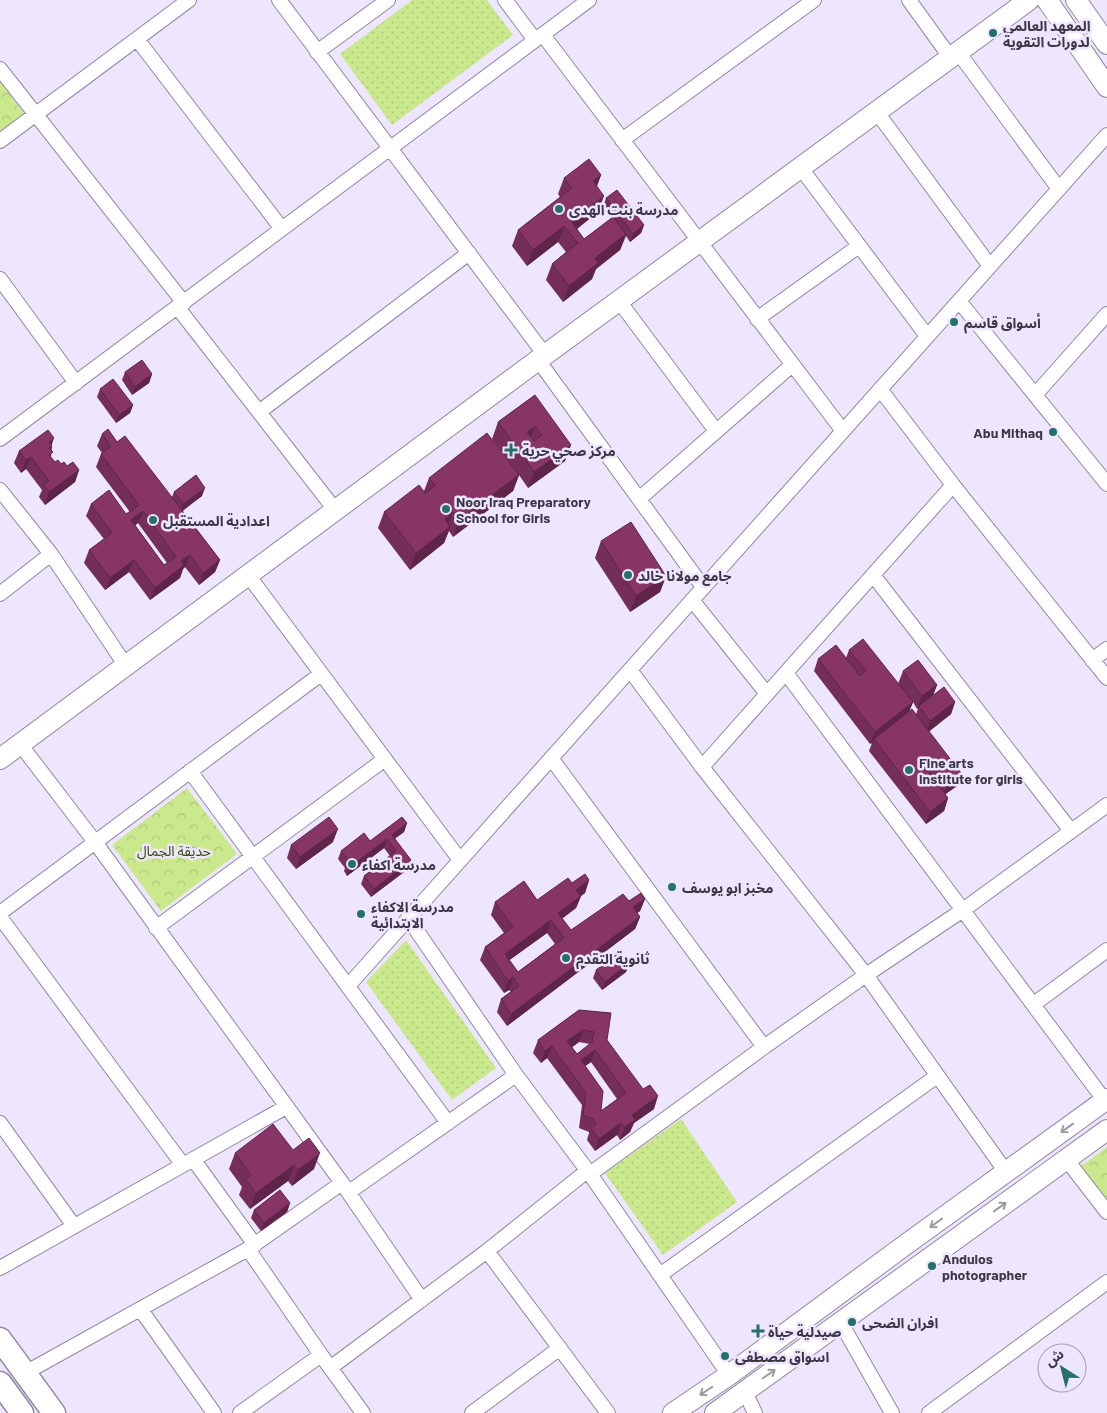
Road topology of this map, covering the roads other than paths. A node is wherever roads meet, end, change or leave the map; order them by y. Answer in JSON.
{"nodes":[{"id":1,"x":190,"y":0,"type":"edge"},
{"id":2,"x":278,"y":0,"type":"edge"},
{"id":3,"x":388,"y":0,"type":"edge"},
{"id":4,"x":505,"y":0,"type":"edge"},
{"id":5,"x":589,"y":0,"type":"edge"},
{"id":6,"x":814,"y":0,"type":"edge"},
{"id":7,"x":908,"y":0,"type":"edge"},
{"id":8,"x":1029,"y":0,"type":"edge"},
{"id":9,"x":1047,"y":0,"type":"edge"},
{"id":10,"x":1076,"y":0,"type":"edge"},
{"id":11,"x":539,"y":38,"type":"junction"},
{"id":12,"x":137,"y":39,"type":"junction"},
{"id":13,"x":1107,"y":44,"type":"edge"},
{"id":14,"x":318,"y":52,"type":"junction"},
{"id":15,"x":954,"y":54,"type":"junction"},
{"id":16,"x":0,"y":69,"type":"edge"},
{"id":17,"x":1107,"y":87,"type":"edge"},
{"id":18,"x":876,"y":112,"type":"junction"},
{"id":19,"x":36,"y":114,"type":"junction"},
{"id":20,"x":1107,"y":135,"type":"edge"},
{"id":21,"x":622,"y":140,"type":"junction"},
{"id":22,"x":0,"y":141,"type":"edge"},
{"id":23,"x":390,"y":149,"type":"junction"},
{"id":24,"x":800,"y":167,"type":"junction"},
{"id":25,"x":1059,"y":189,"type":"junction"},
{"id":26,"x":282,"y":229,"type":"junction"},
{"id":27,"x":699,"y":242,"type":"junction"},
{"id":28,"x":859,"y":246,"type":"junction"},
{"id":29,"x":469,"y":253,"type":"junction"},
{"id":30,"x":990,"y":266,"type":"junction"},
{"id":31,"x":0,"y":279,"type":"edge"},
{"id":32,"x":619,"y":301,"type":"junction"},
{"id":33,"x":959,"y":301,"type":"junction"},
{"id":34,"x":181,"y":305,"type":"junction"},
{"id":35,"x":1107,"y":314,"type":"edge"},
{"id":36,"x":757,"y":319,"type":"junction"},
{"id":37,"x":927,"y":336,"type":"junction"},
{"id":38,"x":542,"y":358,"type":"junction"},
{"id":39,"x":792,"y":365,"type":"junction"},
{"id":40,"x":76,"y":383,"type":"junction"},
{"id":41,"x":880,"y":389,"type":"junction"},
{"id":42,"x":1035,"y":395,"type":"junction"},
{"id":43,"x":258,"y":412,"type":"junction"},
{"id":44,"x":716,"y":431,"type":"junction"},
{"id":45,"x":843,"y":431,"type":"junction"},
{"id":46,"x":0,"y":439,"type":"edge"},
{"id":47,"x":1107,"y":484,"type":"edge"},
{"id":48,"x":953,"y":485,"type":"junction"},
{"id":49,"x":0,"y":490,"type":"edge"},
{"id":50,"x":639,"y":499,"type":"junction"},
{"id":51,"x":336,"y":511,"type":"junction"},
{"id":52,"x":51,"y":554,"type":"junction"},
{"id":53,"x":248,"y":575,"type":"junction"},
{"id":54,"x":873,"y":575,"type":"junction"},
{"id":55,"x":703,"y":587,"type":"junction"},
{"id":56,"x":0,"y":594,"type":"edge"},
{"id":57,"x":692,"y":600,"type":"junction"},
{"id":58,"x":1107,"y":649,"type":"edge"},
{"id":59,"x":1092,"y":660,"type":"junction"},
{"id":60,"x":126,"y":666,"type":"junction"},
{"id":61,"x":630,"y":670,"type":"junction"},
{"id":62,"x":786,"y":673,"type":"junction"},
{"id":63,"x":321,"y":674,"type":"junction"},
{"id":64,"x":1107,"y":678,"type":"edge"},
{"id":65,"x":767,"y":694,"type":"junction"},
{"id":66,"x":20,"y":744,"type":"junction"},
{"id":67,"x":551,"y":758,"type":"junction"},
{"id":68,"x":0,"y":759,"type":"edge"},
{"id":69,"x":385,"y":759,"type":"junction"},
{"id":70,"x":702,"y":767,"type":"junction"},
{"id":71,"x":190,"y":771,"type":"junction"},
{"id":72,"x":1107,"y":805,"type":"edge"},
{"id":73,"x":1072,"y":831,"type":"junction"},
{"id":74,"x":95,"y":842,"type":"junction"},
{"id":75,"x":253,"y":856,"type":"junction"},
{"id":76,"x":460,"y":860,"type":"junction"},
{"id":77,"x":963,"y":910,"type":"junction"},
{"id":78,"x":0,"y":913,"type":"edge"},
{"id":79,"x":0,"y":917,"type":"edge"},
{"id":80,"x":408,"y":918,"type":"junction"},
{"id":81,"x":156,"y":928,"type":"junction"},
{"id":82,"x":1107,"y":950,"type":"edge"},
{"id":83,"x":866,"y":975,"type":"junction"},
{"id":84,"x":348,"y":986,"type":"junction"},
{"id":85,"x":1034,"y":1004,"type":"junction"},
{"id":86,"x":764,"y":1047,"type":"junction"},
{"id":87,"x":516,"y":1075,"type":"junction"},
{"id":88,"x":936,"y":1076,"type":"junction"},
{"id":89,"x":1106,"y":1100,"type":"edge"},
{"id":90,"x":286,"y":1106,"type":"junction"},
{"id":91,"x":0,"y":1122,"type":"edge"},
{"id":92,"x":448,"y":1123,"type":"junction"},
{"id":93,"x":1107,"y":1130,"type":"edge"},
{"id":94,"x":1066,"y":1159,"type":"junction"},
{"id":95,"x":188,"y":1162,"type":"junction"},
{"id":96,"x":1006,"y":1172,"type":"junction"},
{"id":97,"x":589,"y":1173,"type":"junction"},
{"id":98,"x":346,"y":1187,"type":"junction"},
{"id":99,"x":1107,"y":1212,"type":"edge"},
{"id":100,"x":74,"y":1226,"type":"junction"},
{"id":101,"x":251,"y":1247,"type":"junction"},
{"id":102,"x":901,"y":1248,"type":"junction"},
{"id":103,"x":487,"y":1251,"type":"junction"},
{"id":104,"x":0,"y":1268,"type":"edge"},
{"id":105,"x":916,"y":1268,"type":"junction"},
{"id":106,"x":660,"y":1275,"type":"junction"},
{"id":107,"x":1106,"y":1285,"type":"edge"},
{"id":108,"x":422,"y":1300,"type":"junction"},
{"id":109,"x":141,"y":1310,"type":"junction"},
{"id":110,"x":841,"y":1323,"type":"junction"},
{"id":111,"x":0,"y":1339,"type":"edge"},
{"id":112,"x":560,"y":1348,"type":"junction"},
{"id":113,"x":321,"y":1355,"type":"junction"},
{"id":114,"x":330,"y":1368,"type":"junction"},
{"id":115,"x":25,"y":1373,"type":"junction"},
{"id":116,"x":729,"y":1375,"type":"junction"},
{"id":117,"x":0,"y":1384,"type":"edge"},
{"id":118,"x":745,"y":1392,"type":"junction"},
{"id":119,"x":22,"y":1413,"type":"edge"},
{"id":120,"x":54,"y":1413,"type":"edge"},
{"id":121,"x":214,"y":1413,"type":"edge"},
{"id":122,"x":240,"y":1413,"type":"edge"},
{"id":123,"x":363,"y":1413,"type":"edge"},
{"id":124,"x":472,"y":1413,"type":"edge"},
{"id":125,"x":608,"y":1413,"type":"edge"},
{"id":126,"x":673,"y":1413,"type":"edge"},
{"id":127,"x":715,"y":1413,"type":"edge"},
{"id":128,"x":755,"y":1413,"type":"edge"},
{"id":129,"x":892,"y":1413,"type":"edge"},
{"id":130,"x":929,"y":1413,"type":"edge"}],
"edges":[{"from":1,"to":12,"type":"street"},
{"from":2,"to":14,"type":"street"},
{"from":3,"to":14,"type":"street"},
{"from":4,"to":11,"type":"street"},
{"from":5,"to":11,"type":"street"},
{"from":6,"to":21,"type":"street"},
{"from":7,"to":15,"type":"street"},
{"from":8,"to":15,"type":"street"},
{"from":9,"to":17,"type":"street"},
{"from":10,"to":13,"type":"street"},
{"from":11,"to":21,"type":"street"},
{"from":11,"to":23,"type":"street"},
{"from":12,"to":19,"type":"street"},
{"from":12,"to":26,"type":"street"},
{"from":14,"to":23,"type":"street"},
{"from":15,"to":18,"type":"street"},
{"from":15,"to":25,"type":"street"},
{"from":16,"to":19,"type":"street"},
{"from":18,"to":24,"type":"street"},
{"from":18,"to":30,"type":"street"},
{"from":19,"to":22,"type":"street"},
{"from":19,"to":34,"type":"street"},
{"from":20,"to":25,"type":"street"},
{"from":21,"to":27,"type":"street"},
{"from":23,"to":26,"type":"street"},
{"from":23,"to":29,"type":"street"},
{"from":24,"to":27,"type":"street"},
{"from":24,"to":28,"type":"street"},
{"from":25,"to":30,"type":"street"},
{"from":26,"to":34,"type":"street"},
{"from":27,"to":32,"type":"street"},
{"from":27,"to":36,"type":"street"},
{"from":28,"to":36,"type":"street"},
{"from":28,"to":37,"type":"street"},
{"from":29,"to":38,"type":"street"},
{"from":29,"to":43,"type":"street"},
{"from":30,"to":33,"type":"street"},
{"from":31,"to":40,"type":"street"},
{"from":32,"to":38,"type":"street"},
{"from":32,"to":44,"type":"street"},
{"from":33,"to":37,"type":"street"},
{"from":33,"to":42,"type":"street"},
{"from":34,"to":40,"type":"street"},
{"from":34,"to":43,"type":"street"},
{"from":35,"to":42,"type":"street"},
{"from":36,"to":39,"type":"street"},
{"from":37,"to":41,"type":"street"},
{"from":38,"to":50,"type":"street"},
{"from":38,"to":51,"type":"street"},
{"from":39,"to":44,"type":"street"},
{"from":39,"to":45,"type":"street"},
{"from":40,"to":46,"type":"street"},
{"from":41,"to":45,"type":"street"},
{"from":41,"to":48,"type":"street"},
{"from":42,"to":47,"type":"street"},
{"from":43,"to":51,"type":"street"},
{"from":44,"to":50,"type":"street"},
{"from":45,"to":55,"type":"street"},
{"from":48,"to":54,"type":"street"},
{"from":48,"to":59,"type":"street"},
{"from":49,"to":52,"type":"street"},
{"from":50,"to":55,"type":"street"},
{"from":51,"to":53,"type":"street"},
{"from":52,"to":56,"type":"street"},
{"from":52,"to":60,"type":"street"},
{"from":53,"to":60,"type":"street"},
{"from":53,"to":63,"type":"street"},
{"from":54,"to":62,"type":"street"},
{"from":54,"to":73,"type":"street"},
{"from":55,"to":57,"type":"street"},
{"from":57,"to":61,"type":"street"},
{"from":57,"to":65,"type":"street"},
{"from":58,"to":59,"type":"street"},
{"from":59,"to":64,"type":"street"},
{"from":60,"to":66,"type":"street"},
{"from":61,"to":67,"type":"street"},
{"from":61,"to":70,"type":"street"},
{"from":62,"to":65,"type":"street"},
{"from":62,"to":77,"type":"street"},
{"from":63,"to":69,"type":"street"},
{"from":63,"to":71,"type":"street"},
{"from":65,"to":70,"type":"street"},
{"from":66,"to":68,"type":"street"},
{"from":66,"to":74,"type":"street"},
{"from":67,"to":76,"type":"street"},
{"from":67,"to":86,"type":"street"},
{"from":69,"to":75,"type":"street"},
{"from":69,"to":76,"type":"street"},
{"from":70,"to":83,"type":"street"},
{"from":71,"to":74,"type":"street"},
{"from":71,"to":75,"type":"street"},
{"from":72,"to":73,"type":"street"},
{"from":73,"to":77,"type":"street"},
{"from":74,"to":78,"type":"street"},
{"from":74,"to":81,"type":"street"},
{"from":75,"to":81,"type":"street"},
{"from":75,"to":84,"type":"street"},
{"from":76,"to":80,"type":"street"},
{"from":77,"to":83,"type":"street"},
{"from":77,"to":85,"type":"street"},
{"from":79,"to":95,"type":"street"},
{"from":80,"to":84,"type":"street"},
{"from":80,"to":87,"type":"street"},
{"from":81,"to":90,"type":"street"},
{"from":82,"to":85,"type":"street"},
{"from":83,"to":86,"type":"street"},
{"from":83,"to":88,"type":"street"},
{"from":84,"to":92,"type":"street"},
{"from":85,"to":89,"type":"street"},
{"from":86,"to":97,"type":"street"},
{"from":87,"to":92,"type":"street"},
{"from":87,"to":97,"type":"street"},
{"from":88,"to":96,"type":"street"},
{"from":88,"to":106,"type":"street"},
{"from":89,"to":96,"type":"street","one_way":true},
{"from":90,"to":95,"type":"street"},
{"from":90,"to":98,"type":"street"},
{"from":91,"to":100,"type":"street"},
{"from":92,"to":98,"type":"street"},
{"from":93,"to":94,"type":"street"},
{"from":94,"to":99,"type":"street"},
{"from":105,"to":94,"type":"street","one_way":true},
{"from":95,"to":100,"type":"street"},
{"from":95,"to":101,"type":"street"},
{"from":96,"to":102,"type":"street","one_way":true},
{"from":97,"to":103,"type":"street"},
{"from":97,"to":106,"type":"street"},
{"from":98,"to":101,"type":"street"},
{"from":98,"to":108,"type":"street"},
{"from":100,"to":104,"type":"street"},
{"from":101,"to":109,"type":"street"},
{"from":101,"to":113,"type":"street"},
{"from":102,"to":105,"type":"street"},
{"from":102,"to":116,"type":"street"},
{"from":103,"to":108,"type":"street"},
{"from":103,"to":112,"type":"street"},
{"from":105,"to":110,"type":"street"},
{"from":106,"to":116,"type":"street"},
{"from":107,"to":130,"type":"street"},
{"from":108,"to":114,"type":"street"},
{"from":109,"to":115,"type":"street"},
{"from":109,"to":121,"type":"street"},
{"from":118,"to":110,"type":"street","one_way":true},
{"from":110,"to":129,"type":"street"},
{"from":111,"to":115,"type":"main road"},
{"from":112,"to":124,"type":"street"},
{"from":112,"to":125,"type":"street"},
{"from":113,"to":114,"type":"street"},
{"from":113,"to":122,"type":"street"},
{"from":114,"to":123,"type":"street"},
{"from":115,"to":120,"type":"main road"},
{"from":116,"to":126,"type":"street","one_way":true},
{"from":117,"to":119,"type":"main road"},
{"from":118,"to":127,"type":"street"},
{"from":118,"to":128,"type":"street"}]}
